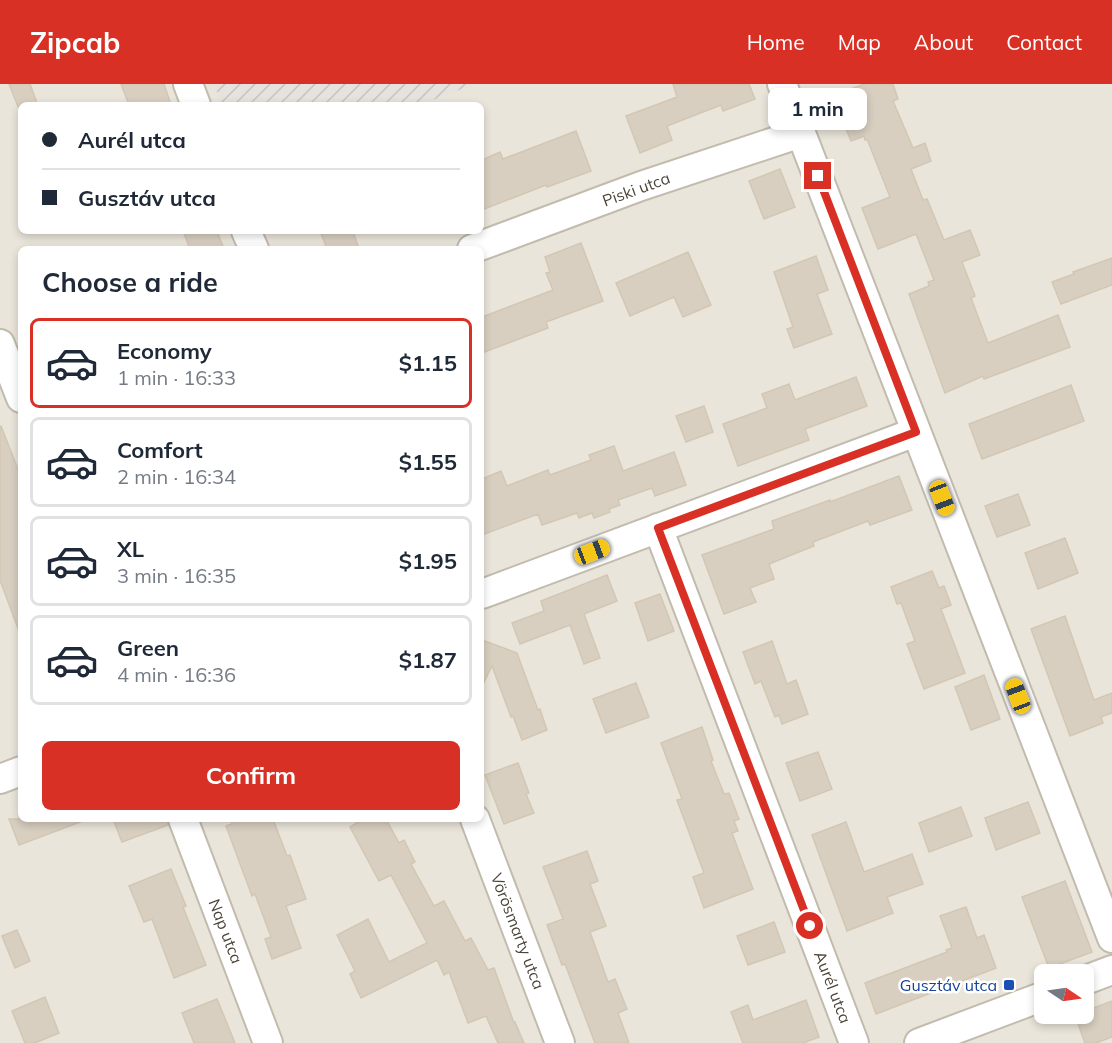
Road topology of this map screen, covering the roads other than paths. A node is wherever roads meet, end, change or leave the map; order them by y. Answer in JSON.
{"nodes":[{"id":1,"x":188,"y":84,"type":"edge"},
{"id":2,"x":782,"y":84,"type":"edge"},
{"id":3,"x":195,"y":102,"type":"edge"},
{"id":4,"x":801,"y":133,"type":"junction"},
{"id":5,"x":480,"y":246,"type":"edge"},
{"id":6,"x":0,"y":344,"type":"edge"},
{"id":7,"x":18,"y":390,"type":"edge"},
{"id":8,"x":916,"y":432,"type":"junction"},
{"id":9,"x":658,"y":528,"type":"junction"},
{"id":10,"x":484,"y":593,"type":"edge"},
{"id":11,"x":18,"y":772,"type":"edge"},
{"id":12,"x":0,"y":779,"type":"edge"},
{"id":13,"x":184,"y":822,"type":"edge"},
{"id":14,"x":477,"y":822,"type":"edge"},
{"id":15,"x":1112,"y":938,"type":"edge"},
{"id":16,"x":1112,"y":970,"type":"edge"},
{"id":17,"x":1094,"y":977,"type":"edge"},
{"id":18,"x":1034,"y":1000,"type":"edge"},
{"id":19,"x":268,"y":1043,"type":"edge"},
{"id":20,"x":560,"y":1043,"type":"edge"},
{"id":21,"x":854,"y":1043,"type":"edge"},
{"id":22,"x":919,"y":1043,"type":"edge"}],
"edges":[{"from":1,"to":3,"type":"street"},
{"from":2,"to":4,"type":"street"},
{"from":4,"to":5,"type":"street","name":"Piski utca"},
{"from":4,"to":8,"type":"street"},
{"from":6,"to":7,"type":"street"},
{"from":8,"to":9,"type":"street"},
{"from":8,"to":15,"type":"street"},
{"from":9,"to":10,"type":"street"},
{"from":9,"to":21,"type":"street","name":"Aurél utca"},
{"from":11,"to":12,"type":"street"},
{"from":13,"to":19,"type":"street","name":"Nap utca"},
{"from":14,"to":20,"type":"street","name":"Vörösmarty utca"},
{"from":16,"to":17,"type":"street"},
{"from":18,"to":22,"type":"street"}]}
